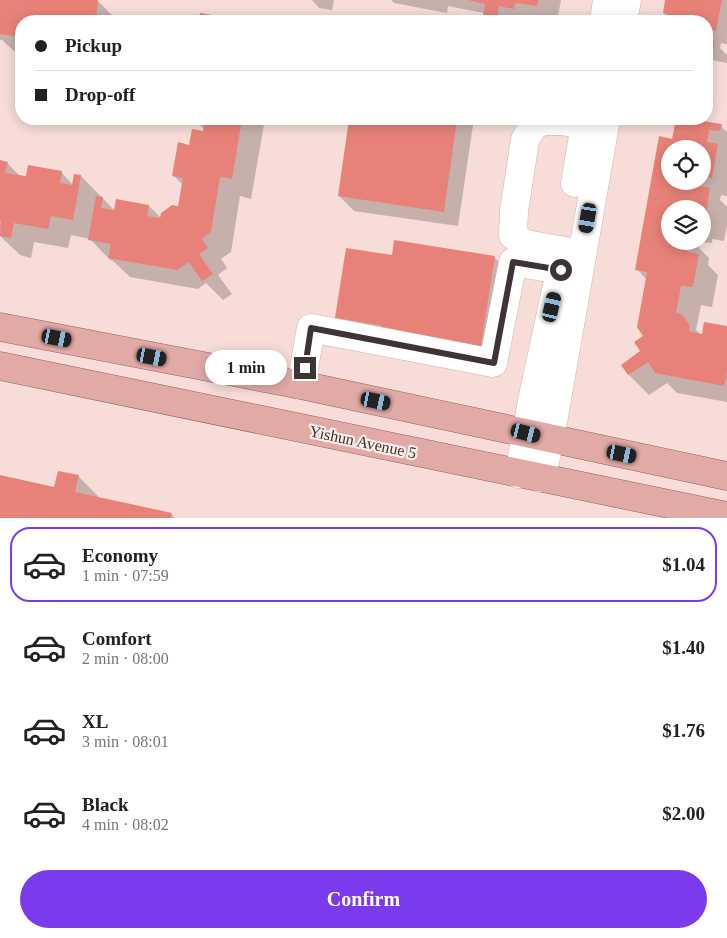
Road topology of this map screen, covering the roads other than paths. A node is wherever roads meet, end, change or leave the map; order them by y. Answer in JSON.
{"nodes":[{"id":1,"x":608,"y":0,"type":"edge"},
{"id":2,"x":627,"y":0,"type":"edge"},
{"id":3,"x":605,"y":15,"type":"edge"},
{"id":4,"x":624,"y":15,"type":"edge"},
{"id":5,"x":536,"y":125,"type":"edge"},
{"id":6,"x":594,"y":125,"type":"edge"},
{"id":7,"x":569,"y":258,"type":"junction"},
{"id":8,"x":0,"y":327,"type":"edge"},
{"id":9,"x":0,"y":366,"type":"edge"},
{"id":10,"x":302,"y":385,"type":"junction"},
{"id":11,"x":538,"y":436,"type":"junction"},
{"id":12,"x":530,"y":476,"type":"junction"},
{"id":13,"x":727,"y":476,"type":"edge"},
{"id":14,"x":727,"y":516,"type":"edge"}],
"edges":[{"from":1,"to":3,"type":"street"},
{"from":2,"to":4,"type":"street"},
{"from":5,"to":7,"type":"street"},
{"from":6,"to":7,"type":"street"},
{"from":7,"to":10,"type":"street"},
{"from":7,"to":11,"type":"street"},
{"from":8,"to":10,"type":"main road"},
{"from":9,"to":12,"type":"main road","name":"Yishun Avenue 5"},
{"from":10,"to":11,"type":"main road"},
{"from":11,"to":12,"type":"street"},
{"from":11,"to":13,"type":"main road"},
{"from":12,"to":14,"type":"main road","name":"Yishun Avenue 5"}]}
